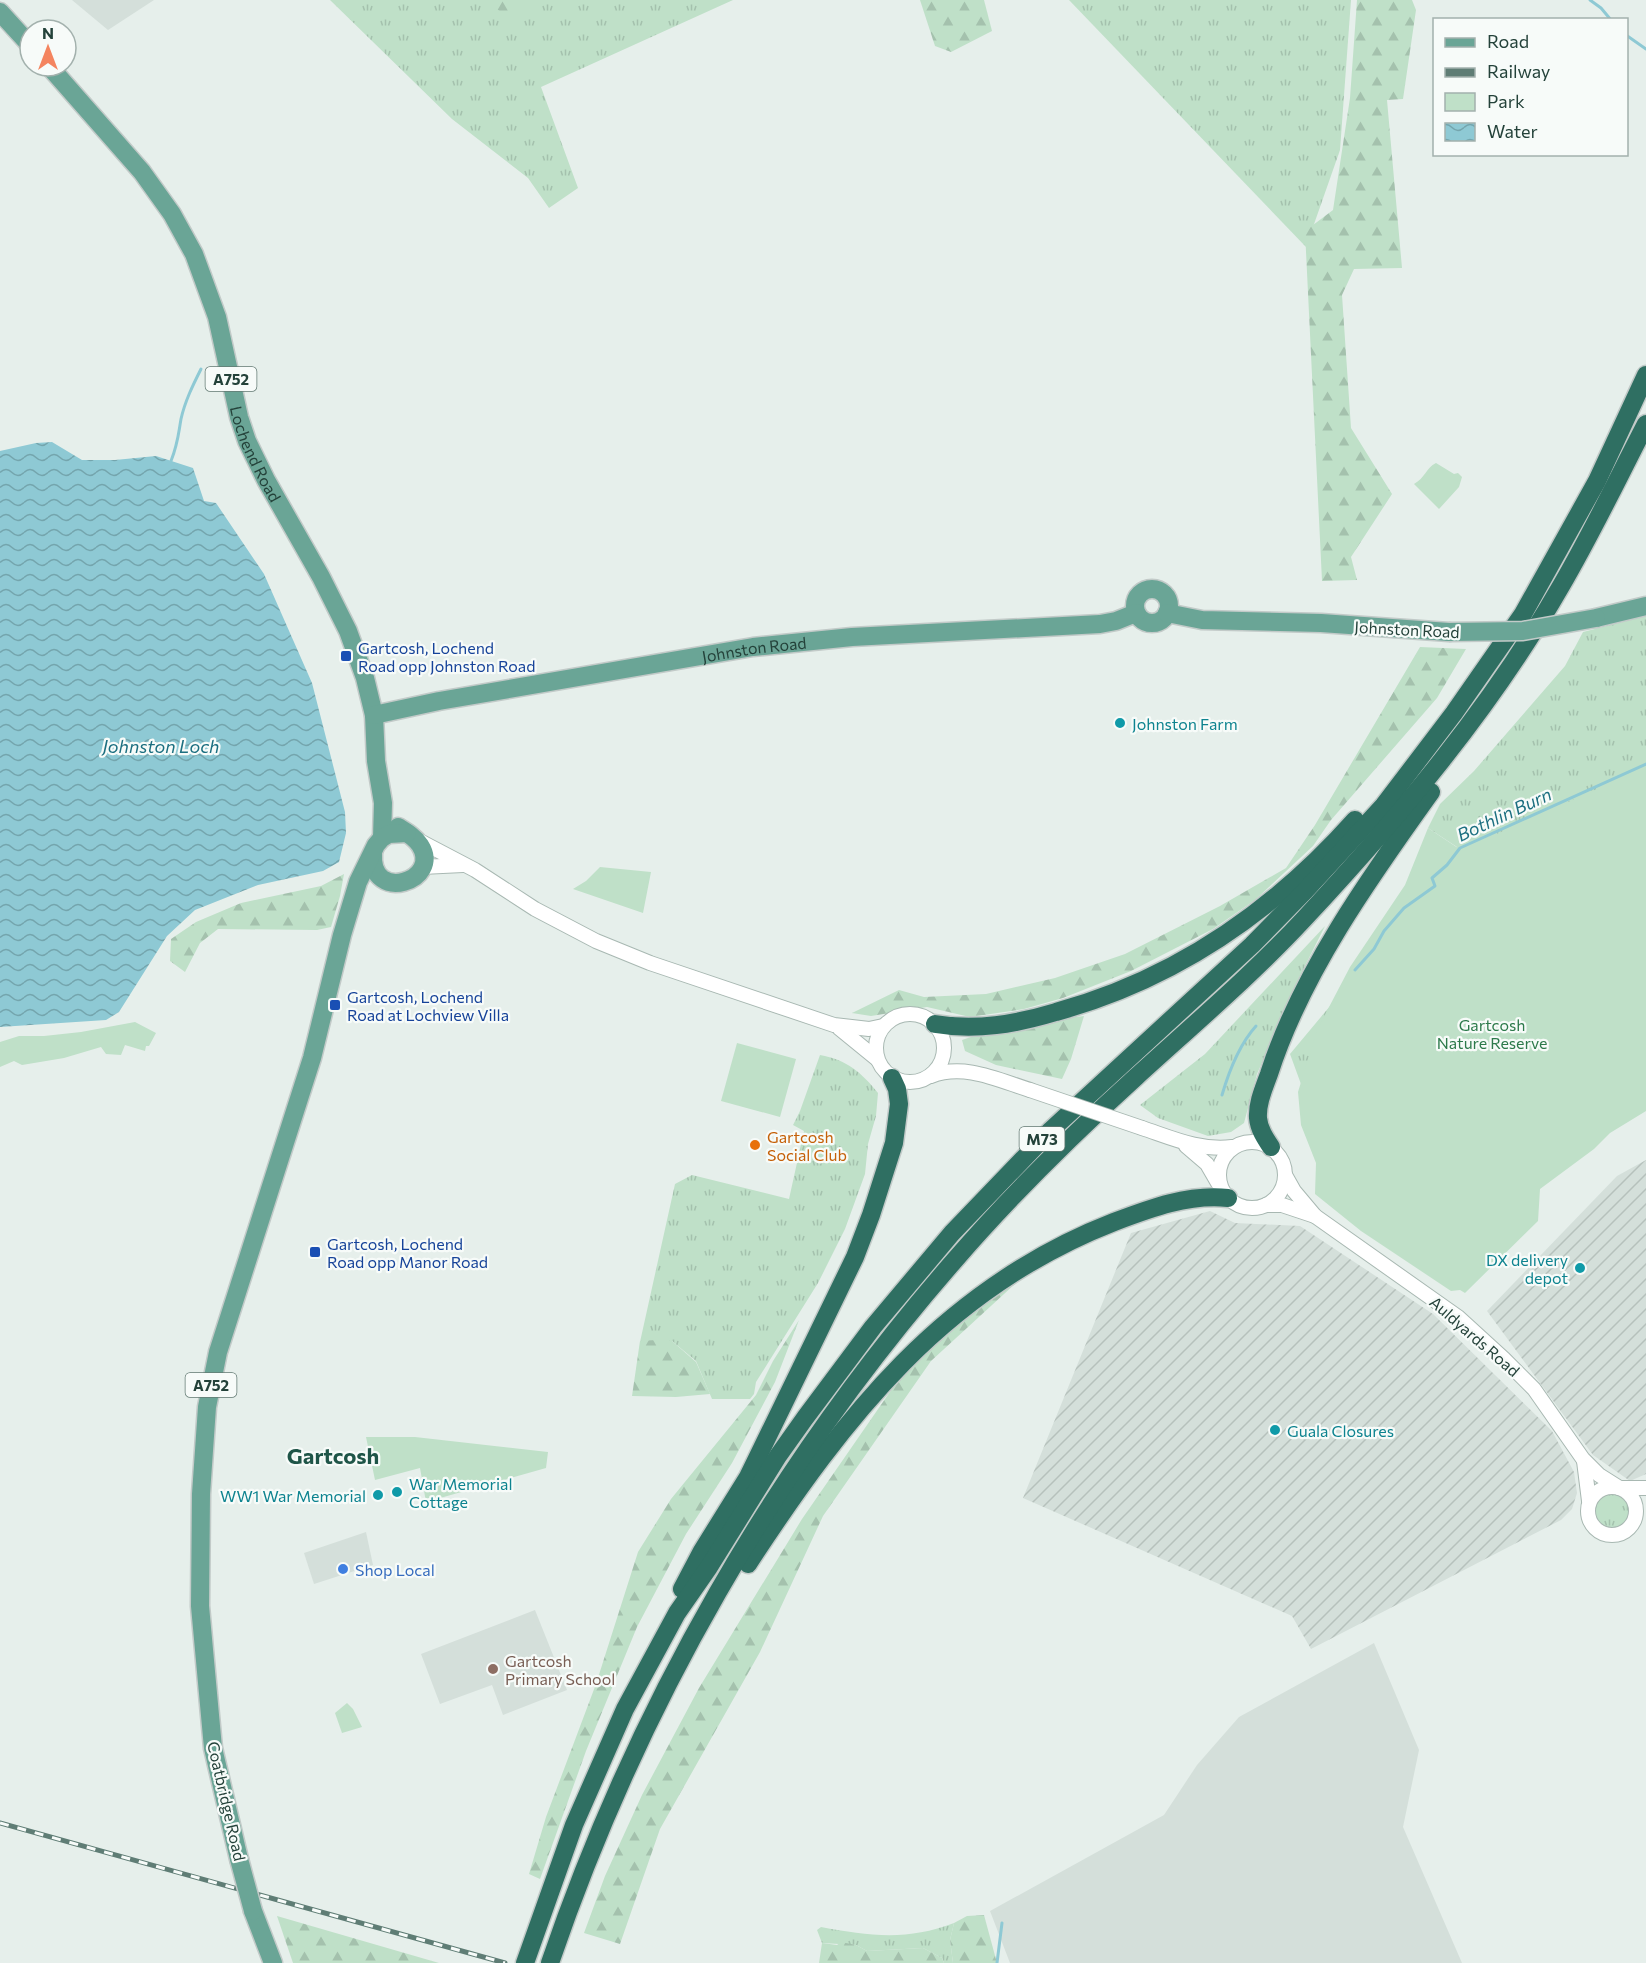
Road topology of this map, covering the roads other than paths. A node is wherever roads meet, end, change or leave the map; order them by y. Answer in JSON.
{"nodes":[{"id":1,"x":0,"y":12,"type":"edge"},
{"id":2,"x":18,"y":32,"type":"edge"},
{"id":3,"x":60,"y":78,"type":"edge"},
{"id":4,"x":1646,"y":375,"type":"edge"},
{"id":5,"x":1646,"y":424,"type":"edge"},
{"id":6,"x":1646,"y":606,"type":"edge"},
{"id":7,"x":1136,"y":613,"type":"junction"},
{"id":8,"x":1167,"y":613,"type":"junction"},
{"id":9,"x":1523,"y":614,"type":"junction"},
{"id":10,"x":1527,"y":641,"type":"junction"},
{"id":11,"x":374,"y":715,"type":"junction"},
{"id":12,"x":383,"y":802,"type":"junction"},
{"id":13,"x":411,"y":836,"type":"junction"},
{"id":14,"x":377,"y":846,"type":"junction"},
{"id":15,"x":463,"y":865,"type":"junction"},
{"id":16,"x":422,"y":867,"type":"junction"},
{"id":17,"x":384,"y":879,"type":"junction"},
{"id":18,"x":354,"y":895,"type":"junction"},
{"id":19,"x":935,"y":1024,"type":"junction"},
{"id":20,"x":834,"y":1025,"type":"junction"},
{"id":21,"x":883,"y":1026,"type":"junction"},
{"id":22,"x":944,"y":1043,"type":"junction"},
{"id":23,"x":877,"y":1059,"type":"junction"},
{"id":24,"x":983,"y":1075,"type":"junction"},
{"id":25,"x":930,"y":1076,"type":"junction"},
{"id":26,"x":892,"y":1078,"type":"junction"},
{"id":27,"x":1182,"y":1143,"type":"junction"},
{"id":28,"x":1271,"y":1147,"type":"junction"},
{"id":29,"x":1232,"y":1148,"type":"junction"},
{"id":30,"x":1285,"y":1175,"type":"junction"},
{"id":31,"x":1224,"y":1192,"type":"junction"},
{"id":32,"x":1266,"y":1205,"type":"junction"},
{"id":33,"x":1315,"y":1216,"type":"junction"},
{"id":34,"x":1583,"y":1459,"type":"junction"},
{"id":35,"x":1619,"y":1487,"type":"junction"},
{"id":36,"x":1646,"y":1488,"type":"edge"},
{"id":37,"x":1589,"y":1501,"type":"junction"},
{"id":38,"x":1646,"y":1502,"type":"edge"},
{"id":39,"x":1635,"y":1519,"type":"junction"},
{"id":40,"x":625,"y":1709,"type":"junction"},
{"id":41,"x":626,"y":1771,"type":"junction"},
{"id":42,"x":273,"y":1963,"type":"edge"},
{"id":43,"x":525,"y":1963,"type":"edge"},
{"id":44,"x":550,"y":1963,"type":"edge"}],
"edges":[{"from":1,"to":2,"type":"main road"},
{"from":3,"to":11,"type":"main road","name":"Lochend Road","number":"A752"},
{"from":4,"to":9,"type":"highway","number":"M73"},
{"from":5,"to":10,"type":"highway","number":"M73"},
{"from":6,"to":8,"type":"main road","name":"Johnston Road","bridge":true},
{"from":7,"to":8,"type":"main road","name":"Johnston Road"},
{"from":7,"to":8,"type":"main road"},
{"from":7,"to":11,"type":"main road","name":"Johnston Road"},
{"from":9,"to":19,"type":"highway"},
{"from":9,"to":40,"type":"highway","number":"M73"},
{"from":10,"to":28,"type":"highway"},
{"from":10,"to":41,"type":"highway","number":"M73"},
{"from":11,"to":12,"type":"main road","name":"Lochend Road","number":"A752"},
{"from":12,"to":13,"type":"main road","name":"Lochend Road","number":"A752"},
{"from":12,"to":14,"type":"main road","name":"Lochend Road","number":"A752"},
{"from":13,"to":14,"type":"main road"},
{"from":13,"to":15,"type":"street"},
{"from":13,"to":16,"type":"main road"},
{"from":14,"to":17,"type":"main road"},
{"from":14,"to":18,"type":"main road","number":"A752"},
{"from":15,"to":16,"type":"street"},
{"from":15,"to":20,"type":"street"},
{"from":16,"to":17,"type":"main road"},
{"from":17,"to":18,"type":"main road"},
{"from":18,"to":42,"type":"main road","name":"Coatbridge Road","number":"A752","bridge":true},
{"from":19,"to":21,"type":"street"},
{"from":19,"to":22,"type":"street"},
{"from":20,"to":21,"type":"street"},
{"from":20,"to":23,"type":"street"},
{"from":21,"to":23,"type":"street"},
{"from":22,"to":24,"type":"street"},
{"from":22,"to":25,"type":"street"},
{"from":23,"to":26,"type":"street"},
{"from":24,"to":25,"type":"street"},
{"from":24,"to":27,"type":"street","bridge":true},
{"from":25,"to":26,"type":"street"},
{"from":26,"to":40,"type":"highway"},
{"from":27,"to":29,"type":"street"},
{"from":27,"to":31,"type":"street"},
{"from":28,"to":29,"type":"street"},
{"from":28,"to":30,"type":"street"},
{"from":29,"to":31,"type":"street"},
{"from":30,"to":32,"type":"street"},
{"from":30,"to":33,"type":"street","name":"Auldyards Road"},
{"from":31,"to":32,"type":"street"},
{"from":31,"to":41,"type":"highway"},
{"from":32,"to":33,"type":"street","name":"Auldyards Road"},
{"from":33,"to":34,"type":"street","name":"Auldyards Road"},
{"from":34,"to":35,"type":"street","name":"Auldyards Road"},
{"from":34,"to":37,"type":"street","name":"Auldyards Road"},
{"from":35,"to":36,"type":"street"},
{"from":35,"to":37,"type":"street"},
{"from":35,"to":39,"type":"street"},
{"from":37,"to":39,"type":"street"},
{"from":38,"to":39,"type":"street"},
{"from":40,"to":43,"type":"highway","number":"M73"},
{"from":41,"to":44,"type":"highway","number":"M73"}]}
